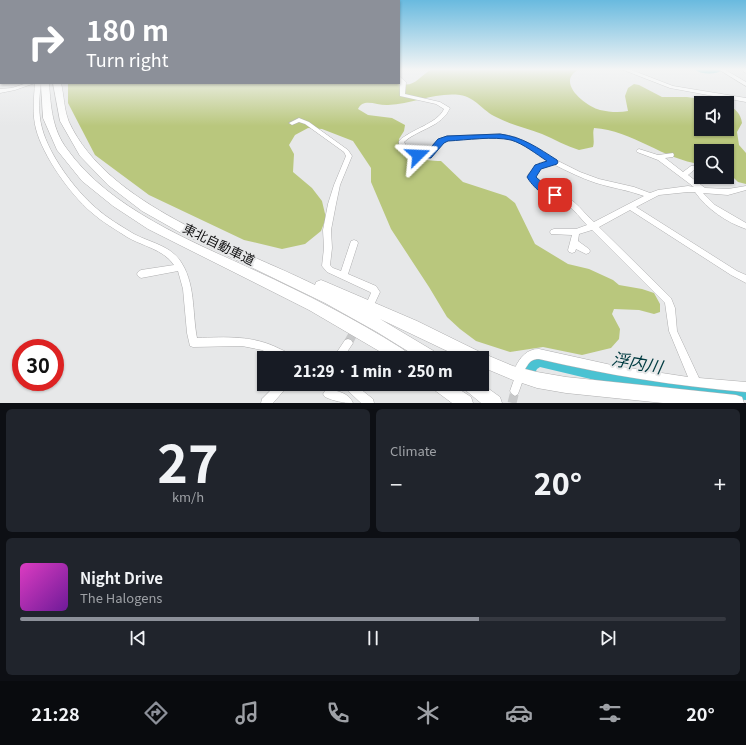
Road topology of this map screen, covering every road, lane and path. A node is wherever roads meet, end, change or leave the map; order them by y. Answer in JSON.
{"nodes":[{"id":1,"x":17,"y":88,"type":"edge"},
{"id":2,"x":38,"y":88,"type":"edge"},
{"id":3,"x":46,"y":88,"type":"edge"},
{"id":4,"x":58,"y":88,"type":"edge"},
{"id":5,"x":403,"y":88,"type":"edge"},
{"id":6,"x":677,"y":88,"type":"edge"},
{"id":7,"x":0,"y":91,"type":"edge"},
{"id":8,"x":746,"y":100,"type":"edge"},
{"id":9,"x":292,"y":122,"type":"dead end"},
{"id":10,"x":639,"y":151,"type":"dead end"},
{"id":11,"x":671,"y":155,"type":"dead end"},
{"id":12,"x":659,"y":157,"type":"junction"},
{"id":13,"x":554,"y":162,"type":"junction"},
{"id":14,"x":694,"y":168,"type":"edge"},
{"id":15,"x":684,"y":175,"type":"junction"},
{"id":16,"x":746,"y":188,"type":"edge"},
{"id":17,"x":700,"y":190,"type":"junction"},
{"id":18,"x":650,"y":196,"type":"junction"},
{"id":19,"x":630,"y":207,"type":"junction"},
{"id":20,"x":594,"y":226,"type":"junction"},
{"id":21,"x":746,"y":226,"type":"edge"},
{"id":22,"x":189,"y":230,"type":"junction"},
{"id":23,"x":554,"y":232,"type":"dead end"},
{"id":24,"x":576,"y":232,"type":"junction"},
{"id":25,"x":354,"y":242,"type":"dead end"},
{"id":26,"x":586,"y":251,"type":"dead end"},
{"id":27,"x":179,"y":267,"type":"junction"},
{"id":28,"x":141,"y":274,"type":"dead end"},
{"id":29,"x":343,"y":276,"type":"junction"},
{"id":30,"x":746,"y":279,"type":"edge"},
{"id":31,"x":371,"y":302,"type":"dead end"},
{"id":32,"x":348,"y":343,"type":"tunnel mouth"},
{"id":33,"x":275,"y":351,"type":"edge"},
{"id":34,"x":343,"y":351,"type":"edge"},
{"id":35,"x":391,"y":351,"type":"edge"},
{"id":36,"x":421,"y":351,"type":"edge"},
{"id":37,"x":462,"y":351,"type":"edge"},
{"id":38,"x":489,"y":363,"type":"edge"},
{"id":39,"x":520,"y":368,"type":"dead end"},
{"id":40,"x":518,"y":380,"type":"dead end"},
{"id":41,"x":696,"y":383,"type":"junction"},
{"id":42,"x":746,"y":387,"type":"edge"},
{"id":43,"x":277,"y":391,"type":"edge"},
{"id":44,"x":355,"y":391,"type":"edge"},
{"id":45,"x":444,"y":391,"type":"edge"},
{"id":46,"x":448,"y":391,"type":"edge"},
{"id":47,"x":478,"y":391,"type":"edge"},
{"id":48,"x":515,"y":391,"type":"tunnel mouth"},
{"id":49,"x":328,"y":394,"type":"dead end"},
{"id":50,"x":266,"y":403,"type":"edge"},
{"id":51,"x":348,"y":403,"type":"edge"},
{"id":52,"x":369,"y":403,"type":"edge"},
{"id":53,"x":456,"y":403,"type":"edge"},
{"id":54,"x":466,"y":403,"type":"edge"},
{"id":55,"x":494,"y":403,"type":"edge"},
{"id":56,"x":736,"y":403,"type":"edge"}],
"edges":[{"from":1,"to":7,"type":"street"},
{"from":2,"to":27,"type":"street"},
{"from":3,"to":35,"type":"highway","name":"東北自動車道"},
{"from":4,"to":22,"type":"highway","name":"東北自動車道"},
{"from":5,"to":13,"type":"street"},
{"from":6,"to":8,"type":"street"},
{"from":9,"to":29,"type":"street"},
{"from":10,"to":12,"type":"street"},
{"from":11,"to":12,"type":"street"},
{"from":12,"to":15,"type":"street"},
{"from":13,"to":18,"type":"street"},
{"from":13,"to":20,"type":"street"},
{"from":14,"to":15,"type":"street"},
{"from":15,"to":17,"type":"street"},
{"from":16,"to":17,"type":"street"},
{"from":17,"to":18,"type":"street"},
{"from":17,"to":21,"type":"street"},
{"from":18,"to":19,"type":"street"},
{"from":19,"to":20,"type":"street"},
{"from":19,"to":30,"type":"street"},
{"from":20,"to":24,"type":"street"},
{"from":20,"to":41,"type":"street"},
{"from":22,"to":36,"type":"highway","name":"東北自動車道"},
{"from":22,"to":37,"type":"highway"},
{"from":23,"to":24,"type":"street"},
{"from":24,"to":26,"type":"street"},
{"from":25,"to":29,"type":"street"},
{"from":27,"to":28,"type":"street"},
{"from":27,"to":33,"type":"street"},
{"from":29,"to":31,"type":"street"},
{"from":32,"to":34,"type":"street"},
{"from":38,"to":56,"type":"highway"},
{"from":39,"to":41,"type":"street"},
{"from":40,"to":48,"type":"street"},
{"from":41,"to":42,"type":"street"},
{"from":43,"to":50,"type":"street"},
{"from":44,"to":52,"type":"street"},
{"from":45,"to":53,"type":"highway"},
{"from":46,"to":54,"type":"highway"},
{"from":47,"to":55,"type":"highway"},
{"from":49,"to":51,"type":"street"}]}
